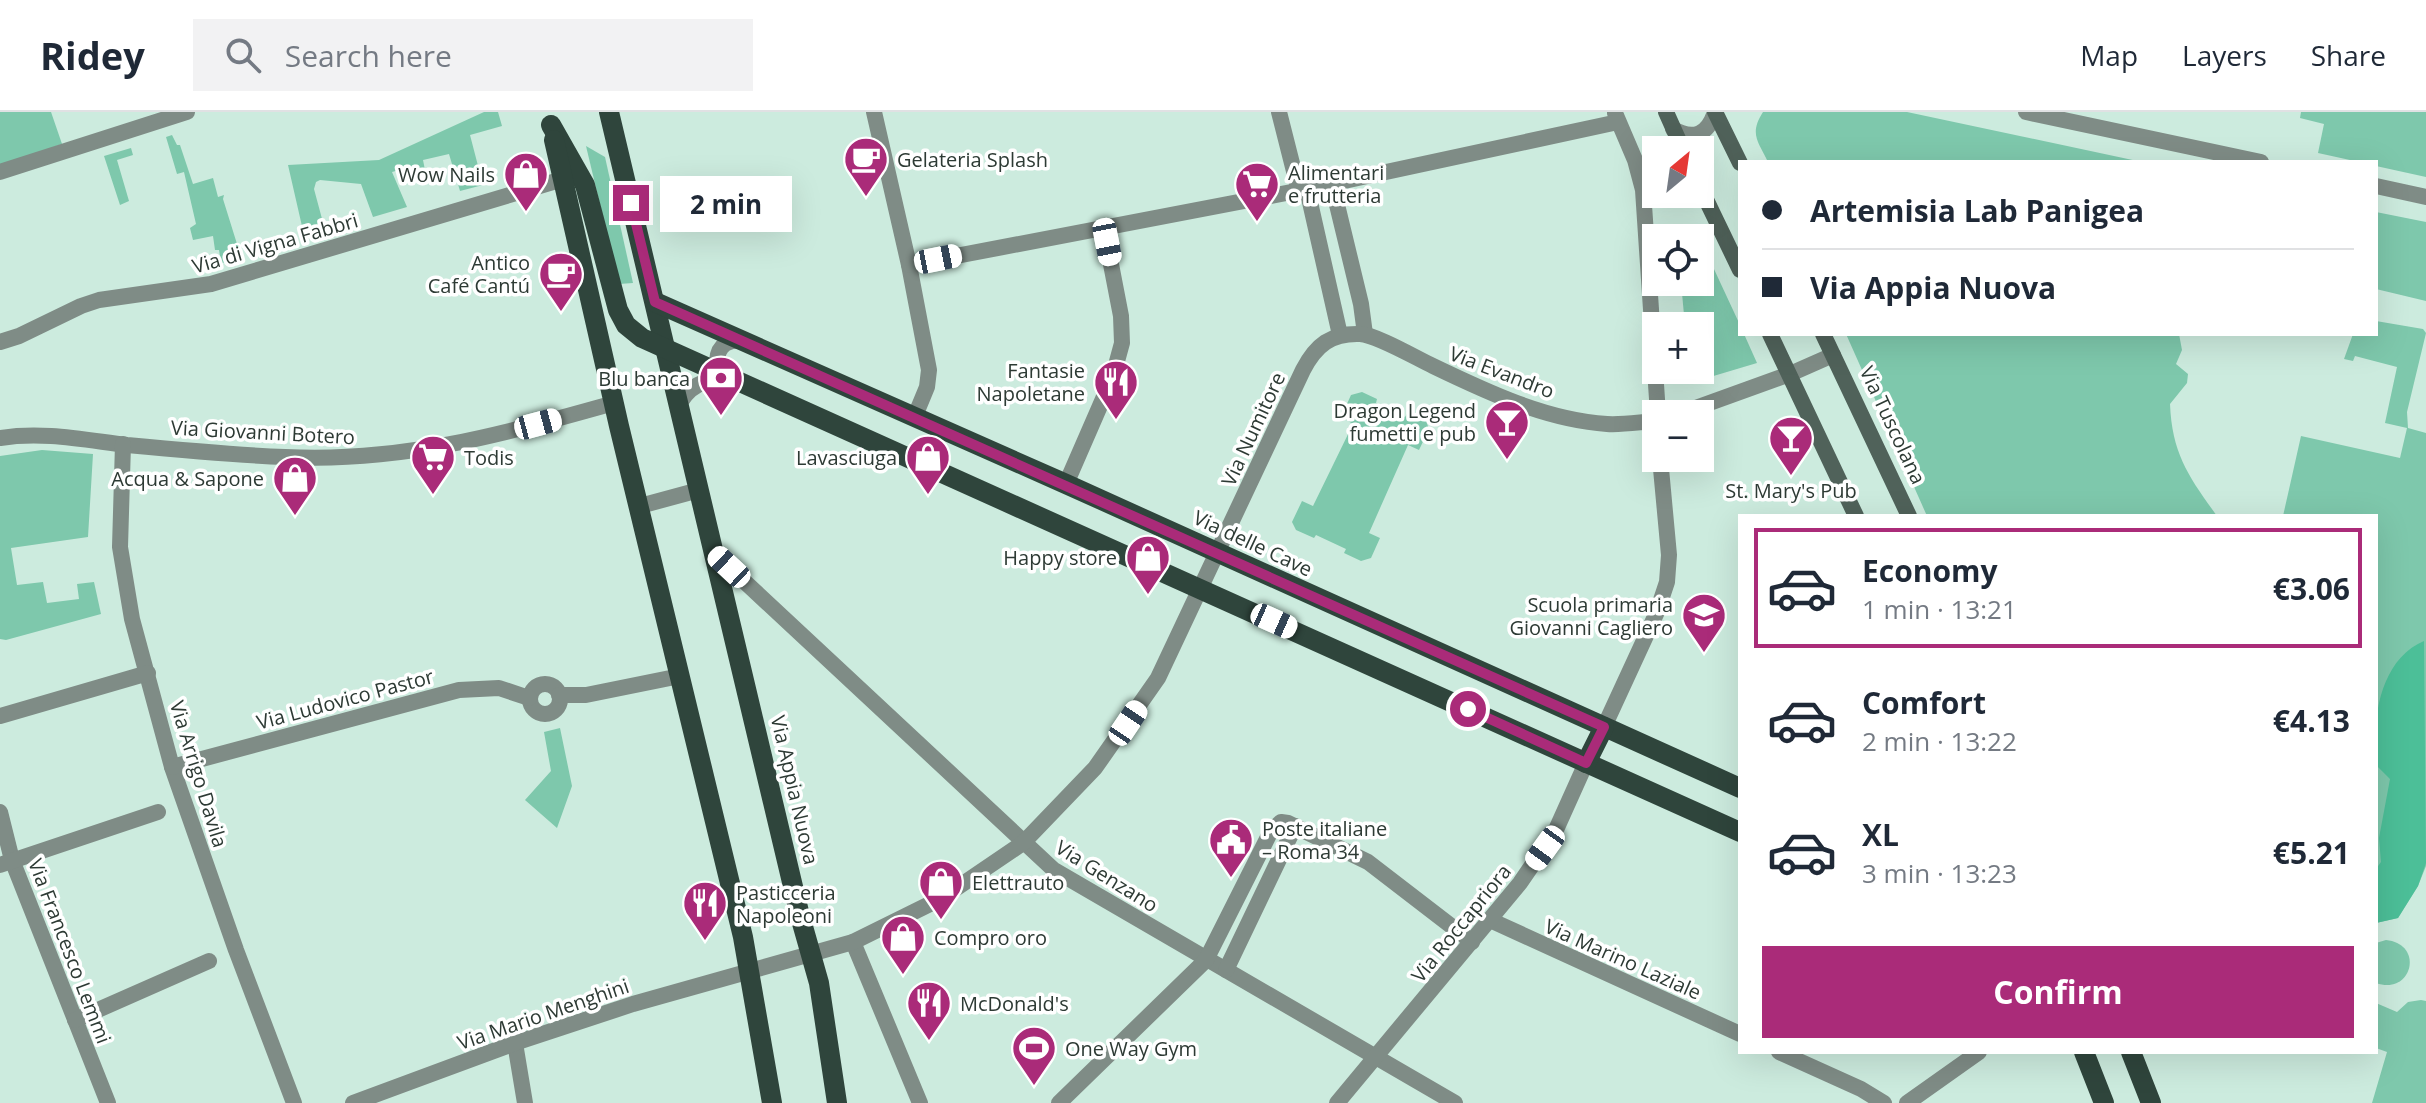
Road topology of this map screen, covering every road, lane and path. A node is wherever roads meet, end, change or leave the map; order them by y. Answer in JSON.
{"nodes":[{"id":1,"x":187,"y":112,"type":"edge"},
{"id":2,"x":609,"y":112,"type":"edge"},
{"id":3,"x":874,"y":112,"type":"edge"},
{"id":4,"x":1279,"y":112,"type":"edge"},
{"id":5,"x":1666,"y":112,"type":"edge"},
{"id":6,"x":1715,"y":112,"type":"edge"},
{"id":7,"x":2026,"y":112,"type":"edge"},
{"id":8,"x":1616,"y":117,"type":"edge"},
{"id":9,"x":549,"y":119,"type":"edge"},
{"id":10,"x":1673,"y":129,"type":"junction"},
{"id":11,"x":1676,"y":136,"type":"edge"},
{"id":12,"x":1739,"y":160,"type":"edge"},
{"id":13,"x":2252,"y":160,"type":"edge"},
{"id":14,"x":0,"y":172,"type":"edge"},
{"id":15,"x":563,"y":179,"type":"junction"},
{"id":16,"x":1332,"y":184,"type":"junction"},
{"id":17,"x":2378,"y":186,"type":"edge"},
{"id":18,"x":1303,"y":190,"type":"junction"},
{"id":19,"x":2426,"y":197,"type":"edge"},
{"id":20,"x":1710,"y":208,"type":"edge"},
{"id":21,"x":1104,"y":228,"type":"junction"},
{"id":22,"x":909,"y":265,"type":"junction"},
{"id":23,"x":1738,"y":266,"type":"edge"},
{"id":24,"x":655,"y":302,"type":"junction"},
{"id":25,"x":1365,"y":334,"type":"junction"},
{"id":26,"x":1340,"y":335,"type":"junction"},
{"id":27,"x":1771,"y":336,"type":"edge"},
{"id":28,"x":1824,"y":336,"type":"edge"},
{"id":29,"x":745,"y":341,"type":"junction"},
{"id":30,"x":0,"y":342,"type":"edge"},
{"id":31,"x":665,"y":349,"type":"junction"},
{"id":32,"x":1833,"y":355,"type":"junction"},
{"id":33,"x":1790,"y":374,"type":"junction"},
{"id":34,"x":726,"y":376,"type":"junction"},
{"id":35,"x":1657,"y":400,"type":"edge"},
{"id":36,"x":1714,"y":401,"type":"edge"},
{"id":37,"x":614,"y":403,"type":"junction"},
{"id":38,"x":678,"y":407,"type":"junction"},
{"id":39,"x":915,"y":416,"type":"junction"},
{"id":40,"x":1642,"y":422,"type":"edge"},
{"id":41,"x":0,"y":438,"type":"edge"},
{"id":42,"x":123,"y":444,"type":"junction"},
{"id":43,"x":1661,"y":472,"type":"edge"},
{"id":44,"x":1066,"y":484,"type":"junction"},
{"id":45,"x":699,"y":490,"type":"junction"},
{"id":46,"x":640,"y":506,"type":"junction"},
{"id":47,"x":1855,"y":514,"type":"edge"},
{"id":48,"x":1908,"y":514,"type":"edge"},
{"id":49,"x":1216,"y":553,"type":"junction"},
{"id":50,"x":716,"y":555,"type":"junction"},
{"id":51,"x":1201,"y":589,"type":"junction"},
{"id":52,"x":148,"y":673,"type":"junction"},
{"id":53,"x":680,"y":676,"type":"junction"},
{"id":54,"x":559,"y":695,"type":"junction"},
{"id":55,"x":529,"y":698,"type":"junction"},
{"id":56,"x":0,"y":716,"type":"edge"},
{"id":57,"x":1604,"y":727,"type":"junction"},
{"id":58,"x":1586,"y":763,"type":"junction"},
{"id":59,"x":172,"y":767,"type":"junction"},
{"id":60,"x":1738,"y":787,"type":"edge"},
{"id":61,"x":0,"y":812,"type":"edge"},
{"id":62,"x":158,"y":812,"type":"dead end"},
{"id":63,"x":1295,"y":826,"type":"junction"},
{"id":64,"x":1738,"y":831,"type":"edge"},
{"id":65,"x":1023,"y":843,"type":"junction"},
{"id":66,"x":6,"y":862,"type":"edge"},
{"id":67,"x":1490,"y":920,"type":"junction"},
{"id":68,"x":853,"y":942,"type":"junction"},
{"id":69,"x":1472,"y":942,"type":"junction"},
{"id":70,"x":811,"y":956,"type":"junction"},
{"id":71,"x":1206,"y":960,"type":"junction"},
{"id":72,"x":209,"y":961,"type":"dead end"},
{"id":73,"x":1226,"y":970,"type":"junction"},
{"id":74,"x":750,"y":973,"type":"junction"},
{"id":75,"x":75,"y":1020,"type":"junction"},
{"id":76,"x":1738,"y":1033,"type":"edge"},
{"id":77,"x":515,"y":1043,"type":"junction"},
{"id":78,"x":1783,"y":1054,"type":"edge"},
{"id":79,"x":1976,"y":1054,"type":"edge"},
{"id":80,"x":2085,"y":1054,"type":"edge"},
{"id":81,"x":2132,"y":1054,"type":"edge"},
{"id":82,"x":1376,"y":1057,"type":"junction"},
{"id":83,"x":108,"y":1103,"type":"edge"},
{"id":84,"x":294,"y":1103,"type":"edge"},
{"id":85,"x":353,"y":1103,"type":"edge"},
{"id":86,"x":525,"y":1103,"type":"edge"},
{"id":87,"x":772,"y":1103,"type":"edge"},
{"id":88,"x":837,"y":1103,"type":"edge"},
{"id":89,"x":920,"y":1103,"type":"edge"},
{"id":90,"x":1059,"y":1103,"type":"edge"},
{"id":91,"x":1337,"y":1103,"type":"edge"},
{"id":92,"x":1455,"y":1103,"type":"edge"},
{"id":93,"x":1884,"y":1103,"type":"edge"},
{"id":94,"x":1907,"y":1103,"type":"edge"},
{"id":95,"x":2104,"y":1103,"type":"edge"},
{"id":96,"x":2151,"y":1103,"type":"edge"}],
"edges":[{"from":1,"to":14,"type":"street"},
{"from":2,"to":24,"type":"main road","name":"Via Appia Nuova"},
{"from":3,"to":22,"type":"street"},
{"from":4,"to":18,"type":"street"},
{"from":5,"to":10,"type":"main road"},
{"from":6,"to":10,"type":"street"},
{"from":6,"to":12,"type":"main road"},
{"from":7,"to":13,"type":"street"},
{"from":8,"to":16,"type":"street"},
{"from":8,"to":35,"type":"street"},
{"from":9,"to":15,"type":"main road"},
{"from":9,"to":31,"type":"main road"},
{"from":10,"to":11,"type":"main road"},
{"from":15,"to":30,"type":"street","name":"Via di Vigna Fabbri"},
{"from":15,"to":37,"type":"main road"},
{"from":16,"to":18,"type":"street"},
{"from":16,"to":25,"type":"street"},
{"from":17,"to":19,"type":"street"},
{"from":18,"to":21,"type":"street"},
{"from":18,"to":26,"type":"street"},
{"from":20,"to":23,"type":"main road"},
{"from":21,"to":22,"type":"street"},
{"from":21,"to":44,"type":"street"},
{"from":22,"to":39,"type":"street"},
{"from":24,"to":29,"type":"main road","name":"Via delle Cave"},
{"from":24,"to":31,"type":"main road","name":"Via Appia Nuova"},
{"from":25,"to":26,"type":"street","name":"Via Evandro"},
{"from":25,"to":40,"type":"street","name":"Via Evandro"},
{"from":26,"to":49,"type":"street","name":"Via Numitore"},
{"from":27,"to":33,"type":"main road"},
{"from":28,"to":32,"type":"main road","name":"Via Tuscolana"},
{"from":29,"to":34,"type":"street"},
{"from":29,"to":39,"type":"main road","name":"Via delle Cave"},
{"from":31,"to":34,"type":"main road"},
{"from":31,"to":38,"type":"main road","name":"Via Appia Nuova"},
{"from":32,"to":33,"type":"street"},
{"from":32,"to":48,"type":"main road","name":"Via Tuscolana"},
{"from":33,"to":36,"type":"street"},
{"from":33,"to":47,"type":"main road"},
{"from":34,"to":38,"type":"street"},
{"from":34,"to":51,"type":"main road"},
{"from":37,"to":42,"type":"street","name":"Via Giovanni Botero"},
{"from":37,"to":46,"type":"main road"},
{"from":38,"to":45,"type":"main road","name":"Via Appia Nuova"},
{"from":39,"to":44,"type":"main road","name":"Via delle Cave"},
{"from":41,"to":42,"type":"street","name":"Via Giovanni Botero"},
{"from":42,"to":52,"type":"street","name":"Via Arrigo Davila"},
{"from":43,"to":57,"type":"street"},
{"from":44,"to":49,"type":"main road","name":"Via delle Cave"},
{"from":45,"to":46,"type":"street"},
{"from":45,"to":50,"type":"main road","name":"Via Appia Nuova"},
{"from":46,"to":53,"type":"main road"},
{"from":49,"to":51,"type":"street","name":"Via Numitore"},
{"from":49,"to":57,"type":"main road","name":"Via delle Cave"},
{"from":50,"to":65,"type":"street","name":"Via Genzano"},
{"from":50,"to":70,"type":"main road","name":"Via Appia Nuova"},
{"from":51,"to":58,"type":"main road"},
{"from":51,"to":65,"type":"street","name":"Via Numitore"},
{"from":52,"to":56,"type":"street"},
{"from":52,"to":59,"type":"street","name":"Via Arrigo Davila"},
{"from":53,"to":54,"type":"street","name":"Via Ludovico Pastor"},
{"from":53,"to":74,"type":"main road"},
{"from":54,"to":55,"type":"street","name":"Via Ludovico Pastor"},
{"from":54,"to":55,"type":"street","name":"Via Ludovico Pastor"},
{"from":55,"to":59,"type":"street","name":"Via Ludovico Pastor"},
{"from":57,"to":58,"type":"main road"},
{"from":57,"to":60,"type":"main road","name":"Via delle Cave"},
{"from":58,"to":64,"type":"main road"},
{"from":58,"to":67,"type":"street","name":"Via Roccapriora"},
{"from":59,"to":84,"type":"street","name":"Via Arrigo Davila"},
{"from":61,"to":66,"type":"street","name":"Via Francesco Lemmi"},
{"from":62,"to":66,"type":"street"},
{"from":63,"to":69,"type":"street"},
{"from":63,"to":71,"type":"street"},
{"from":63,"to":73,"type":"street"},
{"from":65,"to":68,"type":"street","name":"Via Mario Menghini"},
{"from":65,"to":71,"type":"street","name":"Via Genzano"},
{"from":66,"to":75,"type":"street","name":"Via Francesco Lemmi"},
{"from":67,"to":69,"type":"street","name":"Via Roccapriora"},
{"from":67,"to":76,"type":"street","name":"Via Marino Laziale"},
{"from":68,"to":70,"type":"street","name":"Via Mario Menghini"},
{"from":68,"to":89,"type":"street"},
{"from":69,"to":82,"type":"street","name":"Via Roccapriora"},
{"from":70,"to":74,"type":"street","name":"Via Mario Menghini"},
{"from":70,"to":88,"type":"main road","name":"Via Appia Nuova"},
{"from":71,"to":73,"type":"street","name":"Via Genzano"},
{"from":71,"to":90,"type":"street"},
{"from":72,"to":75,"type":"street"},
{"from":73,"to":82,"type":"street","name":"Via Genzano"},
{"from":74,"to":77,"type":"street","name":"Via Mario Menghini"},
{"from":74,"to":87,"type":"main road"},
{"from":75,"to":83,"type":"street","name":"Via Francesco Lemmi"},
{"from":77,"to":85,"type":"street","name":"Via Mario Menghini"},
{"from":77,"to":86,"type":"street"},
{"from":78,"to":93,"type":"street"},
{"from":79,"to":94,"type":"street"},
{"from":80,"to":95,"type":"main road"},
{"from":81,"to":96,"type":"main road"},
{"from":82,"to":91,"type":"street","name":"Via Roccapriora"},
{"from":82,"to":92,"type":"street","name":"Via Genzano"}]}
